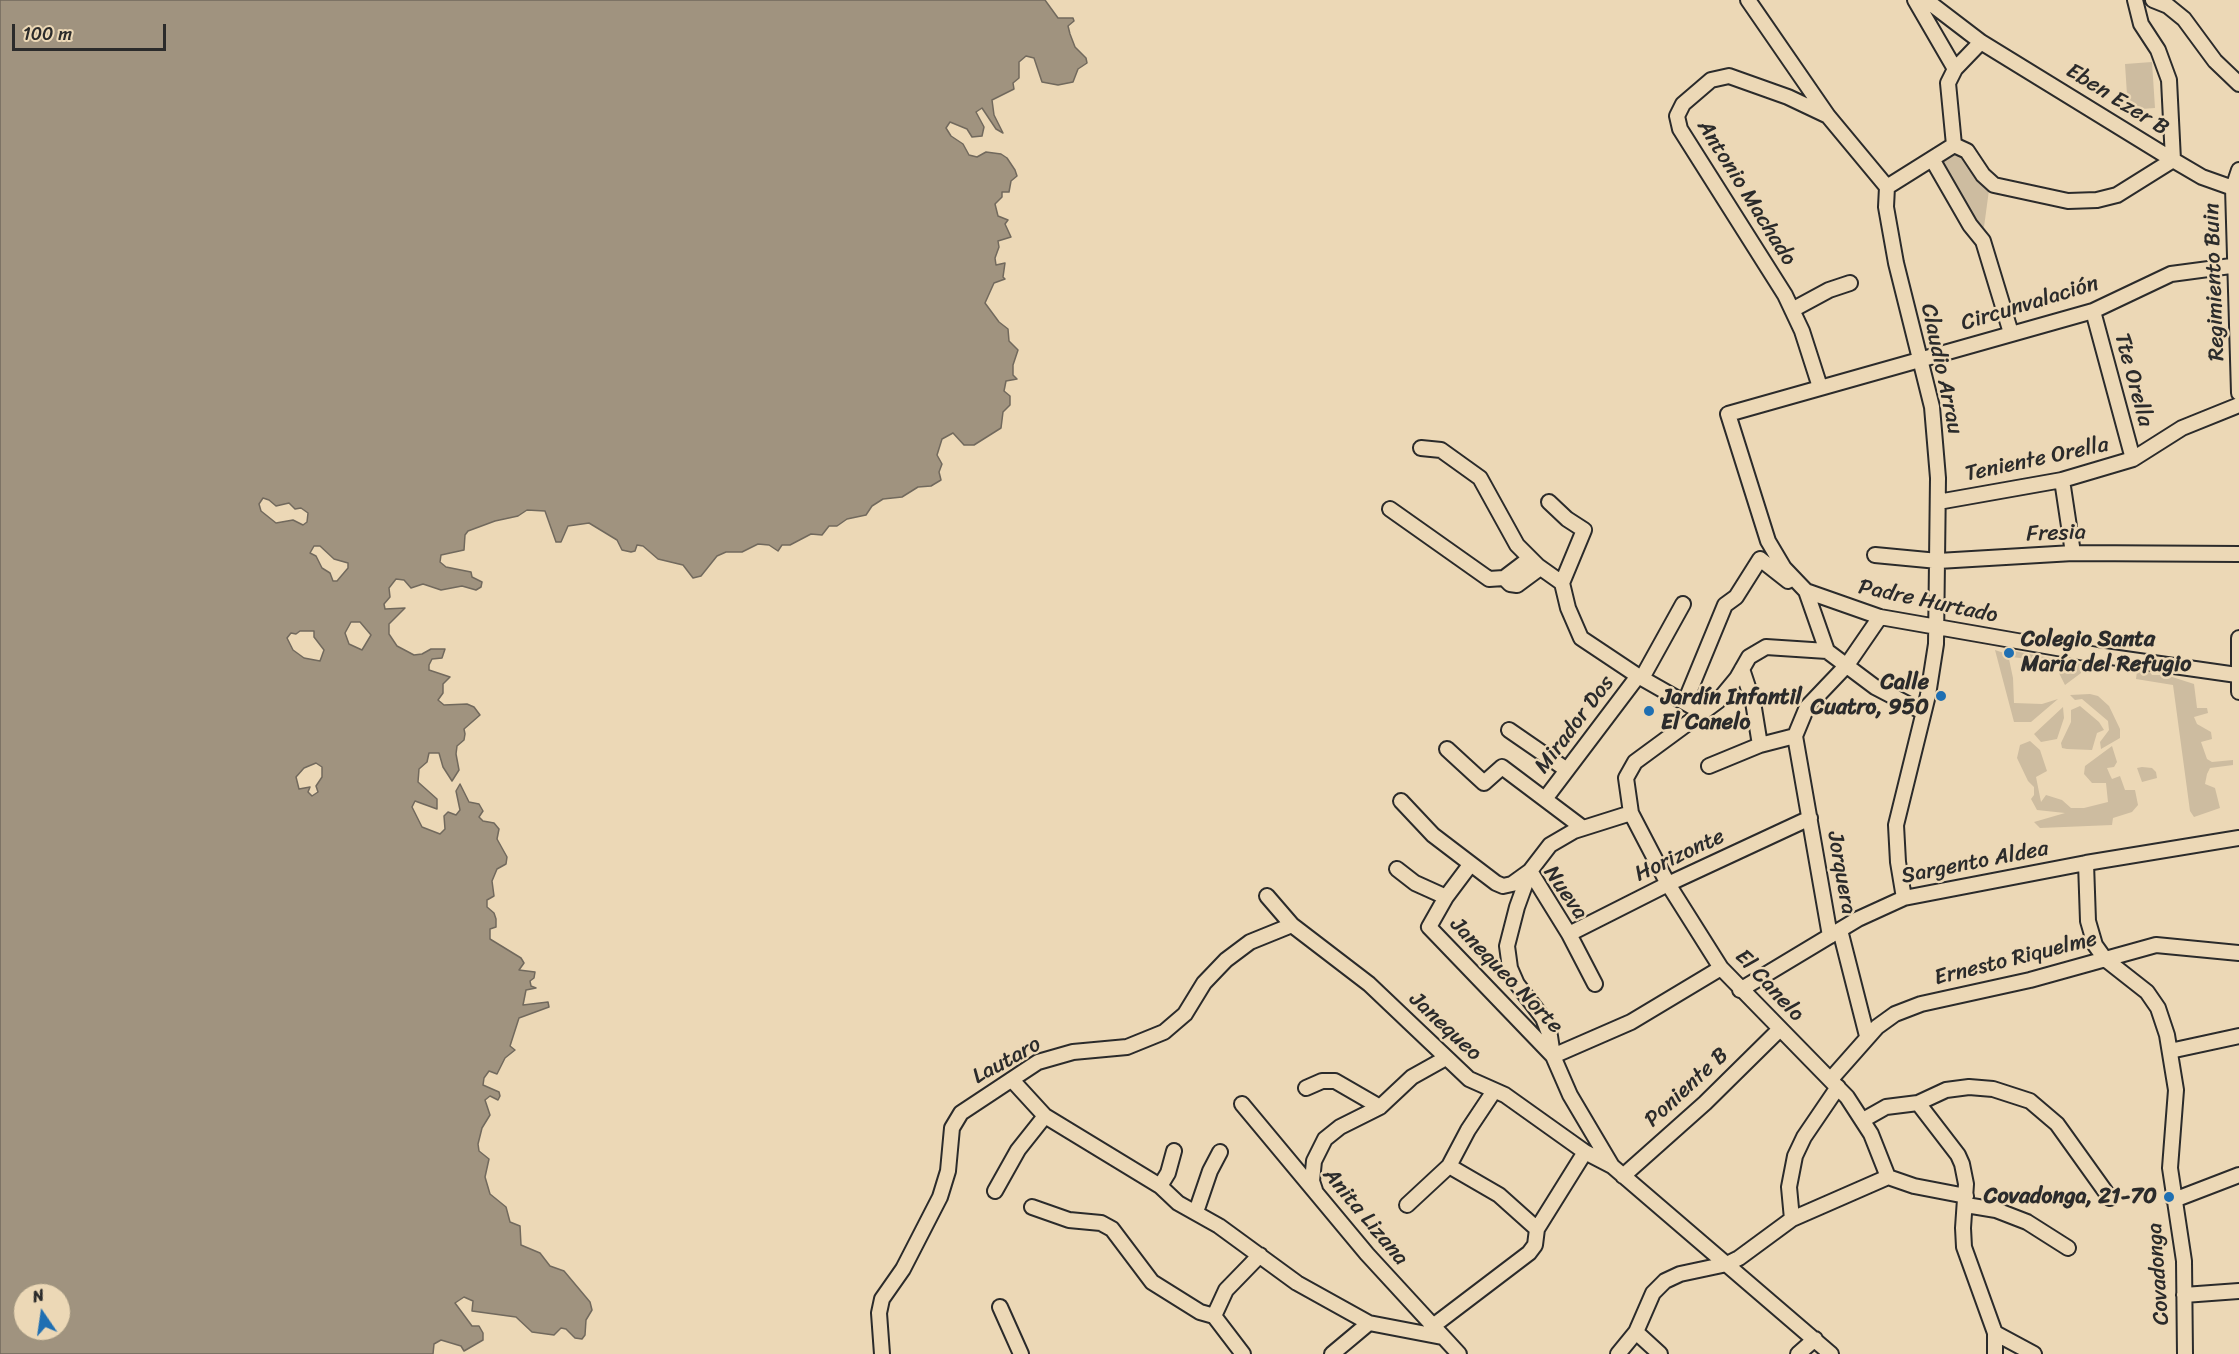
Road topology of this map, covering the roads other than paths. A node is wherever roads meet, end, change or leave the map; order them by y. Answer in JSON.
{"nodes":[{"id":1,"x":1748,"y":0,"type":"edge"},
{"id":2,"x":1915,"y":0,"type":"edge"},
{"id":3,"x":1926,"y":0,"type":"edge"},
{"id":4,"x":2135,"y":0,"type":"edge"},
{"id":5,"x":2153,"y":0,"type":"edge"},
{"id":6,"x":1981,"y":42,"type":"junction"},
{"id":7,"x":1955,"y":69,"type":"junction"},
{"id":8,"x":2239,"y":84,"type":"edge"},
{"id":9,"x":1828,"y":116,"type":"junction"},
{"id":10,"x":1954,"y":145,"type":"junction"},
{"id":11,"x":1932,"y":159,"type":"junction"},
{"id":12,"x":2174,"y":160,"type":"junction"},
{"id":13,"x":2239,"y":170,"type":"edge"},
{"id":14,"x":1887,"y":188,"type":"junction"},
{"id":15,"x":2233,"y":188,"type":"junction"},
{"id":16,"x":2236,"y":266,"type":"edge"},
{"id":17,"x":1850,"y":283,"type":"dead end"},
{"id":18,"x":1792,"y":309,"type":"junction"},
{"id":19,"x":2093,"y":311,"type":"junction"},
{"id":20,"x":2011,"y":333,"type":"junction"},
{"id":21,"x":1921,"y":358,"type":"junction"},
{"id":22,"x":1820,"y":387,"type":"junction"},
{"id":23,"x":2239,"y":393,"type":"edge"},
{"id":24,"x":2239,"y":405,"type":"edge"},
{"id":25,"x":1421,"y":448,"type":"dead end"},
{"id":26,"x":2133,"y":459,"type":"junction"},
{"id":27,"x":2062,"y":480,"type":"junction"},
{"id":28,"x":1550,"y":502,"type":"dead end"},
{"id":29,"x":1938,"y":502,"type":"junction"},
{"id":30,"x":1390,"y":509,"type":"dead end"},
{"id":31,"x":2073,"y":553,"type":"junction"},
{"id":32,"x":2239,"y":554,"type":"edge"},
{"id":33,"x":1875,"y":555,"type":"dead end"},
{"id":34,"x":1938,"y":561,"type":"junction"},
{"id":35,"x":1535,"y":563,"type":"junction"},
{"id":36,"x":1562,"y":583,"type":"junction"},
{"id":37,"x":1802,"y":586,"type":"junction"},
{"id":38,"x":1683,"y":604,"type":"dead end"},
{"id":39,"x":1880,"y":617,"type":"junction"},
{"id":40,"x":1936,"y":627,"type":"junction"},
{"id":41,"x":2239,"y":638,"type":"edge"},
{"id":42,"x":1827,"y":651,"type":"junction"},
{"id":43,"x":1847,"y":665,"type":"junction"},
{"id":44,"x":1742,"y":669,"type":"junction"},
{"id":45,"x":2237,"y":675,"type":"junction"},
{"id":46,"x":1640,"y":677,"type":"junction"},
{"id":47,"x":2239,"y":692,"type":"edge"},
{"id":48,"x":1685,"y":702,"type":"junction"},
{"id":49,"x":1923,"y":712,"type":"junction"},
{"id":50,"x":1703,"y":713,"type":"junction"},
{"id":51,"x":1509,"y":730,"type":"dead end"},
{"id":52,"x":1796,"y":736,"type":"junction"},
{"id":53,"x":1760,"y":745,"type":"junction"},
{"id":54,"x":1447,"y":749,"type":"dead end"},
{"id":55,"x":1709,"y":766,"type":"dead end"},
{"id":56,"x":1567,"y":770,"type":"junction"},
{"id":57,"x":1545,"y":799,"type":"junction"},
{"id":58,"x":1401,"y":801,"type":"dead end"},
{"id":59,"x":1632,"y":813,"type":"junction"},
{"id":60,"x":1810,"y":818,"type":"junction"},
{"id":61,"x":1583,"y":828,"type":"junction"},
{"id":62,"x":2239,"y":838,"type":"edge"},
{"id":63,"x":2085,"y":862,"type":"junction"},
{"id":64,"x":1470,"y":865,"type":"junction"},
{"id":65,"x":1397,"y":869,"type":"dead end"},
{"id":66,"x":1530,"y":871,"type":"junction"},
{"id":67,"x":1668,"y":884,"type":"junction"},
{"id":68,"x":1267,"y":896,"type":"dead end"},
{"id":69,"x":1446,"y":897,"type":"junction"},
{"id":70,"x":1904,"y":897,"type":"junction"},
{"id":71,"x":1292,"y":925,"type":"junction"},
{"id":72,"x":1835,"y":933,"type":"junction"},
{"id":73,"x":1569,"y":934,"type":"junction"},
{"id":74,"x":2239,"y":953,"type":"edge"},
{"id":75,"x":2105,"y":959,"type":"junction"},
{"id":76,"x":1721,"y":968,"type":"junction"},
{"id":77,"x":1595,"y":984,"type":"dead end"},
{"id":78,"x":1740,"y":990,"type":"junction"},
{"id":79,"x":1779,"y":1030,"type":"junction"},
{"id":80,"x":1867,"y":1036,"type":"junction"},
{"id":81,"x":2239,"y":1036,"type":"edge"},
{"id":82,"x":2170,"y":1051,"type":"junction"},
{"id":83,"x":1553,"y":1056,"type":"junction"},
{"id":84,"x":1446,"y":1058,"type":"junction"},
{"id":85,"x":1012,"y":1080,"type":"junction"},
{"id":86,"x":1834,"y":1083,"type":"junction"},
{"id":87,"x":1306,"y":1088,"type":"dead end"},
{"id":88,"x":1494,"y":1091,"type":"junction"},
{"id":89,"x":1918,"y":1103,"type":"junction"},
{"id":90,"x":1242,"y":1104,"type":"dead end"},
{"id":91,"x":1380,"y":1107,"type":"junction"},
{"id":92,"x":1046,"y":1116,"type":"junction"},
{"id":93,"x":1863,"y":1120,"type":"junction"},
{"id":94,"x":1173,"y":1151,"type":"dead end"},
{"id":95,"x":1220,"y":1152,"type":"dead end"},
{"id":96,"x":1585,"y":1152,"type":"junction"},
{"id":97,"x":1449,"y":1166,"type":"junction"},
{"id":98,"x":1612,"y":1166,"type":"junction"},
{"id":99,"x":2239,"y":1175,"type":"edge"},
{"id":100,"x":1623,"y":1176,"type":"junction"},
{"id":101,"x":1888,"y":1177,"type":"junction"},
{"id":102,"x":1160,"y":1186,"type":"junction"},
{"id":103,"x":1314,"y":1190,"type":"junction"},
{"id":104,"x":995,"y":1191,"type":"dead end"},
{"id":105,"x":2110,"y":1198,"type":"dead end"},
{"id":106,"x":1966,"y":1200,"type":"junction"},
{"id":107,"x":2174,"y":1200,"type":"junction"},
{"id":108,"x":1407,"y":1205,"type":"dead end"},
{"id":109,"x":1032,"y":1207,"type":"dead end"},
{"id":110,"x":1196,"y":1212,"type":"junction"},
{"id":111,"x":1792,"y":1219,"type":"junction"},
{"id":112,"x":1537,"y":1229,"type":"junction"},
{"id":113,"x":2068,"y":1248,"type":"dead end"},
{"id":114,"x":1260,"y":1255,"type":"junction"},
{"id":115,"x":1727,"y":1264,"type":"junction"},
{"id":116,"x":2239,"y":1291,"type":"edge"},
{"id":117,"x":2184,"y":1295,"type":"junction"},
{"id":118,"x":1000,"y":1307,"type":"dead end"},
{"id":119,"x":1214,"y":1316,"type":"junction"},
{"id":120,"x":1369,"y":1323,"type":"junction"},
{"id":121,"x":1433,"y":1326,"type":"junction"},
{"id":122,"x":1636,"y":1332,"type":"junction"},
{"id":123,"x":1995,"y":1333,"type":"junction"},
{"id":124,"x":1442,"y":1337,"type":"junction"},
{"id":125,"x":1815,"y":1339,"type":"junction"},
{"id":126,"x":882,"y":1354,"type":"edge"},
{"id":127,"x":1021,"y":1354,"type":"edge"},
{"id":128,"x":1242,"y":1354,"type":"edge"},
{"id":129,"x":1332,"y":1354,"type":"edge"},
{"id":130,"x":1459,"y":1354,"type":"edge"},
{"id":131,"x":1618,"y":1354,"type":"edge"},
{"id":132,"x":1660,"y":1354,"type":"edge"},
{"id":133,"x":1798,"y":1354,"type":"edge"},
{"id":134,"x":1831,"y":1354,"type":"edge"},
{"id":135,"x":1995,"y":1354,"type":"edge"},
{"id":136,"x":2034,"y":1354,"type":"edge"},
{"id":137,"x":2185,"y":1354,"type":"edge"}],
"edges":[{"from":1,"to":9,"type":"street"},
{"from":2,"to":7,"type":"street"},
{"from":3,"to":6,"type":"street","name":"Eben Ezer B"},
{"from":4,"to":12,"type":"street"},
{"from":5,"to":8,"type":"street"},
{"from":6,"to":7,"type":"street"},
{"from":6,"to":12,"type":"street","name":"Eben Ezer B"},
{"from":7,"to":10,"type":"street"},
{"from":9,"to":14,"type":"street"},
{"from":9,"to":18,"type":"street","name":"Antonio Machado"},
{"from":10,"to":11,"type":"street"},
{"from":10,"to":12,"type":"street"},
{"from":11,"to":14,"type":"street"},
{"from":11,"to":20,"type":"street"},
{"from":12,"to":15,"type":"street","name":"Eben Ezer B"},
{"from":13,"to":15,"type":"street","name":"Regimiento Buin"},
{"from":14,"to":21,"type":"street","name":"Claudio Arrau"},
{"from":15,"to":16,"type":"street","name":"Regimiento Buin"},
{"from":16,"to":19,"type":"street","name":"Circunvalación"},
{"from":16,"to":23,"type":"street","name":"Regimiento Buin"},
{"from":17,"to":18,"type":"street"},
{"from":18,"to":22,"type":"street","name":"Antonio Machado"},
{"from":19,"to":20,"type":"street","name":"Circunvalación"},
{"from":19,"to":26,"type":"street","name":"Tte Orella"},
{"from":20,"to":21,"type":"street","name":"Circunvalación"},
{"from":21,"to":22,"type":"street","name":"Circunvalación"},
{"from":21,"to":29,"type":"street","name":"Claudio Arrau"},
{"from":22,"to":37,"type":"street","name":"Circunvalación"},
{"from":24,"to":26,"type":"street","name":"Teniente Orella"},
{"from":25,"to":35,"type":"street"},
{"from":26,"to":27,"type":"street","name":"Teniente Orella"},
{"from":27,"to":29,"type":"street","name":"Teniente Orella"},
{"from":27,"to":31,"type":"street"},
{"from":28,"to":36,"type":"street"},
{"from":29,"to":34,"type":"street","name":"Claudio Arrau"},
{"from":30,"to":35,"type":"street"},
{"from":31,"to":32,"type":"street","name":"Fresia"},
{"from":31,"to":34,"type":"street","name":"Fresia"},
{"from":33,"to":34,"type":"street","name":"Fresia"},
{"from":34,"to":40,"type":"street","name":"Claudio Arrau"},
{"from":35,"to":36,"type":"street"},
{"from":36,"to":46,"type":"street"},
{"from":37,"to":39,"type":"street","name":"Padre Hurtado"},
{"from":37,"to":42,"type":"street"},
{"from":37,"to":48,"type":"street","name":"Padre Hurtado"},
{"from":38,"to":46,"type":"street","name":"Mirador Dos"},
{"from":39,"to":40,"type":"street","name":"Padre Hurtado"},
{"from":39,"to":43,"type":"street"},
{"from":40,"to":45,"type":"street","name":"Padre Hurtado"},
{"from":40,"to":49,"type":"street","name":"Claudio Arrau"},
{"from":41,"to":45,"type":"street"},
{"from":42,"to":43,"type":"street"},
{"from":42,"to":44,"type":"street","name":"El Canelo"},
{"from":43,"to":49,"type":"street"},
{"from":43,"to":52,"type":"street"},
{"from":44,"to":50,"type":"street","name":"El Canelo"},
{"from":44,"to":53,"type":"street"},
{"from":45,"to":47,"type":"street"},
{"from":46,"to":48,"type":"street"},
{"from":46,"to":56,"type":"street","name":"Mirador Dos"},
{"from":48,"to":50,"type":"street"},
{"from":49,"to":70,"type":"street","name":"Claudio Arrau"},
{"from":50,"to":59,"type":"street","name":"El Canelo"},
{"from":51,"to":56,"type":"street"},
{"from":52,"to":53,"type":"street"},
{"from":52,"to":60,"type":"street","name":"Jorquera"},
{"from":53,"to":55,"type":"street"},
{"from":54,"to":57,"type":"street"},
{"from":56,"to":57,"type":"street","name":"Mirador Dos"},
{"from":57,"to":61,"type":"street"},
{"from":58,"to":64,"type":"street","name":"Nueva"},
{"from":59,"to":61,"type":"street"},
{"from":59,"to":67,"type":"street","name":"El Canelo"},
{"from":60,"to":67,"type":"street","name":"Horizonte"},
{"from":60,"to":72,"type":"street","name":"Jorquera"},
{"from":61,"to":66,"type":"street"},
{"from":62,"to":63,"type":"street","name":"Sargento Aldea"},
{"from":63,"to":70,"type":"street","name":"Sargento Aldea"},
{"from":63,"to":75,"type":"street","name":"Covadonga"},
{"from":64,"to":66,"type":"street","name":"Nueva"},
{"from":64,"to":69,"type":"street","name":"Janequeo Norte"},
{"from":65,"to":69,"type":"street","name":"Janequeo Norte"},
{"from":66,"to":73,"type":"street","name":"Nueva"},
{"from":66,"to":83,"type":"street"},
{"from":67,"to":73,"type":"street","name":"Horizonte"},
{"from":67,"to":76,"type":"street","name":"El Canelo"},
{"from":68,"to":71,"type":"street","name":"Janequeo"},
{"from":69,"to":83,"type":"street","name":"Janequeo Norte"},
{"from":70,"to":72,"type":"street","name":"Sargento Aldea"},
{"from":71,"to":84,"type":"street","name":"Janequeo"},
{"from":71,"to":85,"type":"street","name":"Lautaro"},
{"from":72,"to":78,"type":"street","name":"Sargento Aldea"},
{"from":72,"to":80,"type":"street","name":"Jorquera"},
{"from":73,"to":77,"type":"street","name":"Nueva"},
{"from":74,"to":75,"type":"street","name":"Ernesto Riquelme"},
{"from":75,"to":80,"type":"street","name":"Ernesto Riquelme"},
{"from":75,"to":82,"type":"street","name":"Covadonga"},
{"from":76,"to":78,"type":"street","name":"El Canelo"},
{"from":76,"to":83,"type":"street"},
{"from":78,"to":79,"type":"street","name":"El Canelo"},
{"from":79,"to":86,"type":"street","name":"El Canelo"},
{"from":79,"to":100,"type":"street","name":"Poniente B"},
{"from":80,"to":86,"type":"street","name":"Ernesto Riquelme"},
{"from":81,"to":82,"type":"street"},
{"from":82,"to":107,"type":"street","name":"Covadonga"},
{"from":83,"to":98,"type":"street","name":"Janequeo Norte"},
{"from":84,"to":88,"type":"street","name":"Janequeo"},
{"from":84,"to":91,"type":"street"},
{"from":85,"to":92,"type":"street"},
{"from":85,"to":126,"type":"street","name":"Lautaro"},
{"from":86,"to":93,"type":"street","name":"El Canelo"},
{"from":86,"to":111,"type":"street","name":"Ernesto Riquelme"},
{"from":87,"to":91,"type":"street"},
{"from":88,"to":96,"type":"street","name":"Janequeo"},
{"from":88,"to":97,"type":"street"},
{"from":89,"to":93,"type":"street"},
{"from":89,"to":105,"type":"street"},
{"from":89,"to":106,"type":"street"},
{"from":90,"to":103,"type":"street","name":"Anita Lizana"},
{"from":91,"to":103,"type":"street"},
{"from":92,"to":102,"type":"street"},
{"from":92,"to":104,"type":"street"},
{"from":93,"to":101,"type":"street","name":"El Canelo"},
{"from":94,"to":102,"type":"street"},
{"from":95,"to":110,"type":"street"},
{"from":96,"to":98,"type":"street","name":"Janequeo"},
{"from":96,"to":112,"type":"street"},
{"from":97,"to":108,"type":"street"},
{"from":97,"to":112,"type":"street"},
{"from":98,"to":100,"type":"street","name":"Janequeo Norte"},
{"from":99,"to":107,"type":"street"},
{"from":100,"to":115,"type":"street"},
{"from":101,"to":106,"type":"street"},
{"from":101,"to":111,"type":"street"},
{"from":102,"to":110,"type":"street"},
{"from":103,"to":121,"type":"street","name":"Anita Lizana"},
{"from":106,"to":113,"type":"street"},
{"from":106,"to":123,"type":"street"},
{"from":107,"to":117,"type":"street","name":"Covadonga"},
{"from":109,"to":119,"type":"street"},
{"from":110,"to":114,"type":"street"},
{"from":111,"to":115,"type":"street"},
{"from":112,"to":121,"type":"street"},
{"from":114,"to":119,"type":"street"},
{"from":114,"to":120,"type":"street"},
{"from":115,"to":122,"type":"street"},
{"from":115,"to":125,"type":"street"},
{"from":116,"to":117,"type":"street"},
{"from":117,"to":137,"type":"street","name":"Covadonga"},
{"from":118,"to":127,"type":"street"},
{"from":119,"to":128,"type":"street"},
{"from":120,"to":124,"type":"street"},
{"from":120,"to":129,"type":"street"},
{"from":121,"to":124,"type":"street","name":"Anita Lizana"},
{"from":122,"to":131,"type":"street"},
{"from":122,"to":132,"type":"street"},
{"from":123,"to":135,"type":"street"},
{"from":123,"to":136,"type":"street"},
{"from":124,"to":130,"type":"street","name":"Anita Lizana"},
{"from":125,"to":133,"type":"street"},
{"from":125,"to":134,"type":"street"}]}
